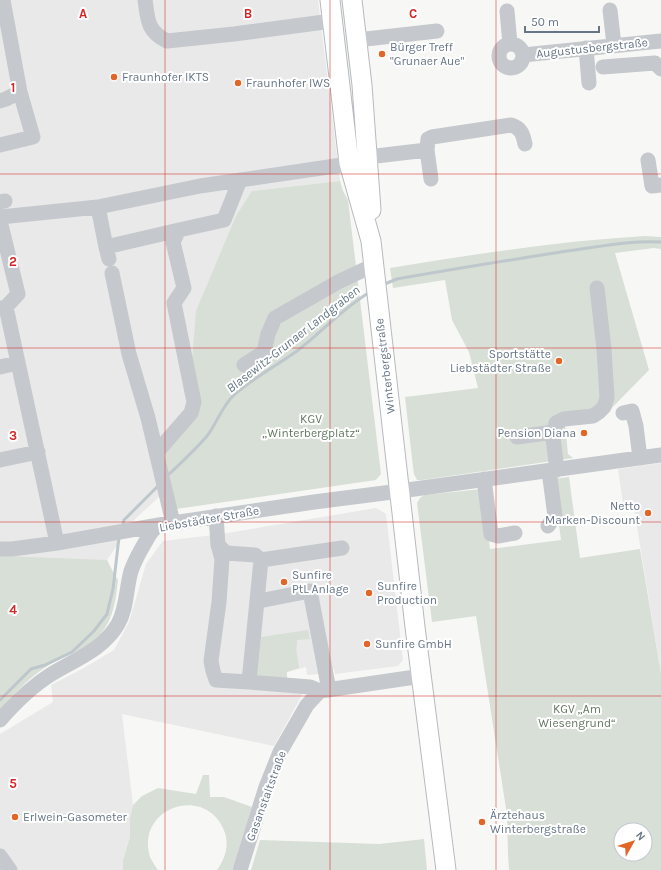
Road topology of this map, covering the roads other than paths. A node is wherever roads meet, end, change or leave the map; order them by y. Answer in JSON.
{"nodes":[{"id":1,"x":4,"y":0,"type":"edge"},
{"id":2,"x":145,"y":0,"type":"edge"},
{"id":3,"x":330,"y":0,"type":"edge"},
{"id":4,"x":352,"y":0,"type":"edge"},
{"id":5,"x":610,"y":10,"type":"dead end"},
{"id":6,"x":507,"y":11,"type":"dead end"},
{"id":7,"x":332,"y":21,"type":"junction"},
{"id":8,"x":438,"y":31,"type":"dead end"},
{"id":9,"x":357,"y":40,"type":"junction"},
{"id":10,"x":661,"y":41,"type":"edge"},
{"id":11,"x":510,"y":44,"type":"junction"},
{"id":12,"x":614,"y":45,"type":"junction"},
{"id":13,"x":586,"y":48,"type":"junction"},
{"id":14,"x":523,"y":55,"type":"junction"},
{"id":15,"x":661,"y":68,"type":"edge"},
{"id":16,"x":606,"y":70,"type":"dead end"},
{"id":17,"x":589,"y":83,"type":"dead end"},
{"id":18,"x":362,"y":85,"type":"junction"},
{"id":19,"x":340,"y":88,"type":"junction"},
{"id":20,"x":20,"y":92,"type":"junction"},
{"id":21,"x":0,"y":101,"type":"edge"},
{"id":22,"x":529,"y":144,"type":"dead end"},
{"id":23,"x":0,"y":146,"type":"edge"},
{"id":24,"x":427,"y":150,"type":"junction"},
{"id":25,"x":358,"y":160,"type":"junction"},
{"id":26,"x":648,"y":160,"type":"dead end"},
{"id":27,"x":431,"y":179,"type":"dead end"},
{"id":28,"x":240,"y":180,"type":"junction"},
{"id":29,"x":661,"y":185,"type":"edge"},
{"id":30,"x":98,"y":207,"type":"junction"},
{"id":31,"x":0,"y":217,"type":"edge"},
{"id":32,"x":0,"y":221,"type":"edge"},
{"id":33,"x":179,"y":230,"type":"junction"},
{"id":34,"x":109,"y":259,"type":"junction"},
{"id":35,"x":376,"y":280,"type":"junction"},
{"id":36,"x":598,"y":288,"type":"dead end"},
{"id":37,"x":3,"y":308,"type":"edge"},
{"id":38,"x":18,"y":363,"type":"junction"},
{"id":39,"x":244,"y":365,"type":"dead end"},
{"id":40,"x":0,"y":367,"type":"edge"},
{"id":41,"x":623,"y":413,"type":"dead end"},
{"id":42,"x":517,"y":437,"type":"dead end"},
{"id":43,"x":553,"y":438,"type":"junction"},
{"id":44,"x":38,"y":452,"type":"junction"},
{"id":45,"x":157,"y":452,"type":"junction"},
{"id":46,"x":661,"y":455,"type":"edge"},
{"id":47,"x":640,"y":458,"type":"junction"},
{"id":48,"x":0,"y":460,"type":"edge"},
{"id":49,"x":553,"y":470,"type":"junction"},
{"id":50,"x":484,"y":479,"type":"junction"},
{"id":51,"x":400,"y":491,"type":"junction"},
{"id":52,"x":216,"y":516,"type":"junction"},
{"id":53,"x":166,"y":524,"type":"junction"},
{"id":54,"x":548,"y":526,"type":"dead end"},
{"id":55,"x":515,"y":533,"type":"dead end"},
{"id":56,"x":57,"y":543,"type":"junction"},
{"id":57,"x":218,"y":545,"type":"junction"},
{"id":58,"x":342,"y":548,"type":"dead end"},
{"id":59,"x":0,"y":549,"type":"edge"},
{"id":60,"x":261,"y":560,"type":"junction"},
{"id":61,"x":264,"y":600,"type":"dead end"},
{"id":62,"x":422,"y":676,"type":"junction"},
{"id":63,"x":249,"y":682,"type":"junction"},
{"id":64,"x":324,"y":690,"type":"junction"},
{"id":65,"x":0,"y":720,"type":"edge"},
{"id":66,"x":0,"y":856,"type":"edge"},
{"id":67,"x":10,"y":870,"type":"edge"},
{"id":68,"x":240,"y":870,"type":"edge"},
{"id":69,"x":446,"y":870,"type":"edge"}],
"edges":[{"from":1,"to":20,"type":"street"},
{"from":2,"to":7,"type":"street"},
{"from":3,"to":7,"type":"main road","name":"Winterbergstraße"},
{"from":4,"to":9,"type":"main road","name":"Winterbergstraße"},
{"from":5,"to":12,"type":"street"},
{"from":6,"to":11,"type":"street"},
{"from":7,"to":19,"type":"main road","name":"Winterbergstraße"},
{"from":8,"to":9,"type":"street"},
{"from":9,"to":18,"type":"main road","name":"Winterbergstraße"},
{"from":10,"to":12,"type":"street","name":"Augustusbergstraße"},
{"from":11,"to":14,"type":"street","name":"Augustusbergstraße"},
{"from":11,"to":14,"type":"street","name":"Augustusbergstraße"},
{"from":12,"to":13,"type":"street","name":"Augustusbergstraße"},
{"from":13,"to":14,"type":"street","name":"Augustusbergstraße"},
{"from":13,"to":17,"type":"street"},
{"from":15,"to":16,"type":"street"},
{"from":18,"to":19,"type":"street"},
{"from":18,"to":25,"type":"main road","name":"Winterbergstraße"},
{"from":19,"to":25,"type":"main road","name":"Winterbergstraße"},
{"from":20,"to":21,"type":"street"},
{"from":20,"to":23,"type":"street"},
{"from":22,"to":24,"type":"street"},
{"from":24,"to":25,"type":"street"},
{"from":24,"to":27,"type":"street"},
{"from":25,"to":28,"type":"street"},
{"from":25,"to":35,"type":"main road","name":"Winterbergstraße"},
{"from":26,"to":29,"type":"street"},
{"from":28,"to":30,"type":"street"},
{"from":28,"to":33,"type":"street"},
{"from":30,"to":31,"type":"street"},
{"from":30,"to":34,"type":"street"},
{"from":32,"to":37,"type":"street"},
{"from":33,"to":34,"type":"street"},
{"from":33,"to":45,"type":"street"},
{"from":34,"to":45,"type":"street"},
{"from":35,"to":39,"type":"street"},
{"from":35,"to":51,"type":"main road","name":"Winterbergstraße"},
{"from":36,"to":43,"type":"street"},
{"from":37,"to":38,"type":"street"},
{"from":38,"to":40,"type":"street"},
{"from":38,"to":44,"type":"street"},
{"from":41,"to":47,"type":"street"},
{"from":42,"to":43,"type":"street"},
{"from":43,"to":49,"type":"street"},
{"from":44,"to":48,"type":"street"},
{"from":44,"to":56,"type":"street"},
{"from":45,"to":53,"type":"street"},
{"from":46,"to":47,"type":"street","name":"Liebstädter Straße"},
{"from":47,"to":49,"type":"street","name":"Liebstädter Straße"},
{"from":49,"to":50,"type":"street","name":"Liebstädter Straße"},
{"from":49,"to":54,"type":"street"},
{"from":50,"to":51,"type":"street","name":"Liebstädter Straße"},
{"from":50,"to":55,"type":"street"},
{"from":51,"to":52,"type":"street","name":"Liebstädter Straße"},
{"from":51,"to":62,"type":"main road","name":"Winterbergstraße"},
{"from":52,"to":53,"type":"street","name":"Liebstädter Straße"},
{"from":52,"to":57,"type":"street"},
{"from":53,"to":56,"type":"street"},
{"from":53,"to":65,"type":"street","name":"Liebstädter Straße"},
{"from":56,"to":59,"type":"street"},
{"from":57,"to":60,"type":"street"},
{"from":57,"to":63,"type":"street"},
{"from":58,"to":60,"type":"street"},
{"from":60,"to":63,"type":"street"},
{"from":61,"to":64,"type":"street"},
{"from":62,"to":64,"type":"street"},
{"from":62,"to":69,"type":"main road","name":"Winterbergstraße"},
{"from":63,"to":64,"type":"street"},
{"from":64,"to":68,"type":"street","name":"Gasanstaltstraße"},
{"from":66,"to":67,"type":"street"}]}
